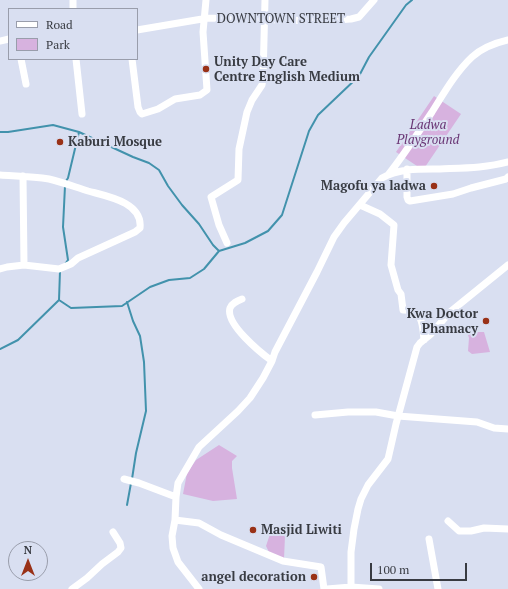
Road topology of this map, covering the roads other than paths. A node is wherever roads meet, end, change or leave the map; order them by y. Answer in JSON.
{"nodes":[{"id":1,"x":206,"y":0,"type":"edge"},
{"id":2,"x":265,"y":0,"type":"edge"},
{"id":3,"x":374,"y":0,"type":"edge"},
{"id":4,"x":204,"y":19,"type":"junction"},
{"id":5,"x":264,"y":19,"type":"junction"},
{"id":6,"x":138,"y":30,"type":"edge"},
{"id":7,"x":508,"y":40,"type":"edge"},
{"id":8,"x":21,"y":60,"type":"edge"},
{"id":9,"x":76,"y":60,"type":"edge"},
{"id":10,"x":132,"y":60,"type":"edge"},
{"id":11,"x":26,"y":84,"type":"dead end"},
{"id":12,"x":82,"y":114,"type":"dead end"},
{"id":13,"x":507,"y":162,"type":"edge"},
{"id":14,"x":407,"y":169,"type":"junction"},
{"id":15,"x":508,"y":171,"type":"edge"},
{"id":16,"x":0,"y":175,"type":"edge"},
{"id":17,"x":388,"y":175,"type":"junction"},
{"id":18,"x":23,"y":176,"type":"junction"},
{"id":19,"x":508,"y":177,"type":"edge"},
{"id":20,"x":360,"y":205,"type":"junction"},
{"id":21,"x":227,"y":243,"type":"dead end"},
{"id":22,"x":24,"y":265,"type":"junction"},
{"id":23,"x":508,"y":265,"type":"edge"},
{"id":24,"x":0,"y":270,"type":"edge"},
{"id":25,"x":242,"y":299,"type":"dead end"},
{"id":26,"x":424,"y":340,"type":"junction"},
{"id":27,"x":272,"y":361,"type":"junction"},
{"id":28,"x":315,"y":415,"type":"dead end"},
{"id":29,"x":398,"y":416,"type":"junction"},
{"id":30,"x":508,"y":429,"type":"edge"},
{"id":31,"x":124,"y":479,"type":"dead end"},
{"id":32,"x":176,"y":497,"type":"junction"},
{"id":33,"x":175,"y":520,"type":"junction"},
{"id":34,"x":448,"y":521,"type":"dead end"},
{"id":35,"x":508,"y":529,"type":"edge"},
{"id":36,"x":113,"y":532,"type":"dead end"},
{"id":37,"x":429,"y":539,"type":"dead end"},
{"id":38,"x":351,"y":587,"type":"junction"},
{"id":39,"x":72,"y":589,"type":"edge"},
{"id":40,"x":199,"y":589,"type":"edge"},
{"id":41,"x":324,"y":589,"type":"edge"},
{"id":42,"x":330,"y":589,"type":"edge"},
{"id":43,"x":379,"y":589,"type":"edge"},
{"id":44,"x":438,"y":589,"type":"edge"}],
"edges":[{"from":1,"to":4,"type":"street"},
{"from":2,"to":5,"type":"street"},
{"from":3,"to":5,"type":"street","name":"DOWNTOWN STREET"},
{"from":4,"to":5,"type":"street","name":"DOWNTOWN STREET"},
{"from":4,"to":6,"type":"street","name":"DOWNTOWN STREET"},
{"from":4,"to":10,"type":"street"},
{"from":5,"to":21,"type":"street"},
{"from":7,"to":17,"type":"street"},
{"from":8,"to":11,"type":"street"},
{"from":9,"to":12,"type":"street"},
{"from":13,"to":14,"type":"street"},
{"from":13,"to":15,"type":"street"},
{"from":14,"to":17,"type":"street"},
{"from":14,"to":19,"type":"street"},
{"from":16,"to":18,"type":"street"},
{"from":17,"to":20,"type":"street"},
{"from":18,"to":22,"type":"street"},
{"from":18,"to":22,"type":"street"},
{"from":20,"to":26,"type":"street"},
{"from":20,"to":27,"type":"street"},
{"from":22,"to":24,"type":"street"},
{"from":23,"to":26,"type":"street"},
{"from":25,"to":27,"type":"street"},
{"from":26,"to":29,"type":"street"},
{"from":27,"to":32,"type":"street"},
{"from":28,"to":29,"type":"street"},
{"from":29,"to":30,"type":"street"},
{"from":29,"to":38,"type":"street"},
{"from":31,"to":32,"type":"street"},
{"from":32,"to":33,"type":"street"},
{"from":33,"to":40,"type":"street"},
{"from":33,"to":41,"type":"street"},
{"from":34,"to":35,"type":"street"},
{"from":36,"to":39,"type":"street"},
{"from":37,"to":44,"type":"street"},
{"from":38,"to":42,"type":"street"},
{"from":38,"to":43,"type":"street"}]}
